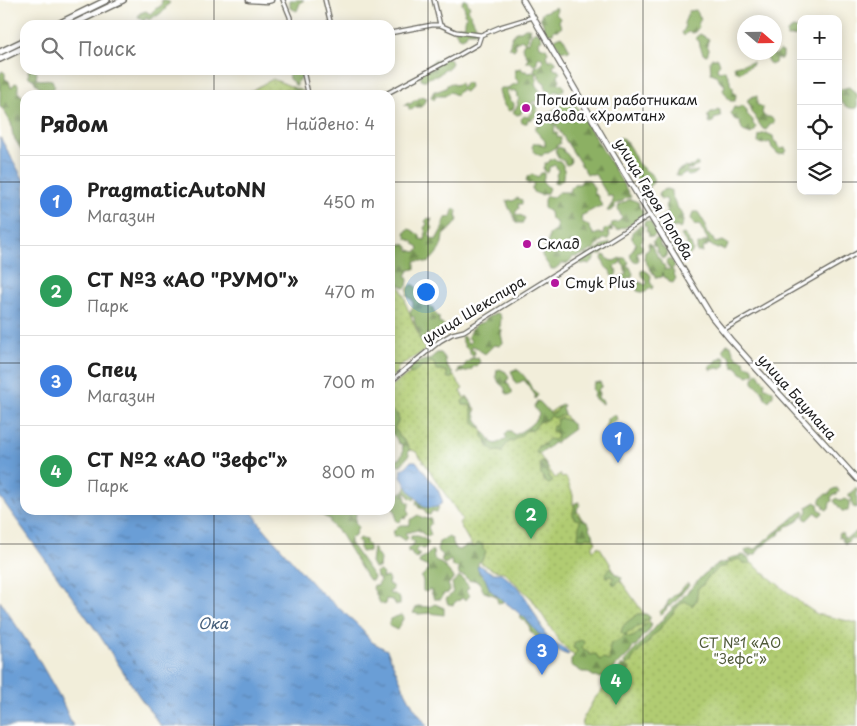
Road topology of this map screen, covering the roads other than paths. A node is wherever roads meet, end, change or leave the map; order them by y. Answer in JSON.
{"nodes":[{"id":1,"x":107,"y":0,"type":"edge"},
{"id":2,"x":123,"y":0,"type":"edge"},
{"id":3,"x":248,"y":0,"type":"edge"},
{"id":4,"x":271,"y":0,"type":"edge"},
{"id":5,"x":283,"y":0,"type":"edge"},
{"id":6,"x":326,"y":0,"type":"edge"},
{"id":7,"x":434,"y":0,"type":"edge"},
{"id":8,"x":523,"y":0,"type":"edge"},
{"id":9,"x":533,"y":17,"type":"junction"},
{"id":10,"x":66,"y":20,"type":"edge"},
{"id":11,"x":81,"y":20,"type":"edge"},
{"id":12,"x":290,"y":20,"type":"edge"},
{"id":13,"x":331,"y":20,"type":"edge"},
{"id":14,"x":440,"y":25,"type":"junction"},
{"id":15,"x":395,"y":32,"type":"edge"},
{"id":16,"x":481,"y":35,"type":"junction"},
{"id":17,"x":20,"y":42,"type":"edge"},
{"id":18,"x":20,"y":49,"type":"edge"},
{"id":19,"x":0,"y":52,"type":"edge"},
{"id":20,"x":0,"y":59,"type":"edge"},
{"id":21,"x":304,"y":75,"type":"edge"},
{"id":22,"x":309,"y":90,"type":"edge"},
{"id":23,"x":393,"y":90,"type":"edge"},
{"id":24,"x":650,"y":215,"type":"junction"},
{"id":25,"x":857,"y":253,"type":"edge"},
{"id":26,"x":722,"y":330,"type":"junction"},
{"id":27,"x":395,"y":378,"type":"edge"},
{"id":28,"x":857,"y":479,"type":"edge"}],
"edges":[{"from":1,"to":10,"type":"main road"},
{"from":2,"to":11,"type":"main road"},
{"from":3,"to":4,"type":"street"},
{"from":5,"to":12,"type":"street"},
{"from":6,"to":13,"type":"street"},
{"from":7,"to":14,"type":"street"},
{"from":8,"to":9,"type":"street","name":"улица Героя Попова"},
{"from":9,"to":16,"type":"street"},
{"from":9,"to":24,"type":"street","name":"улица Героя Попова"},
{"from":14,"to":15,"type":"street"},
{"from":14,"to":16,"type":"street"},
{"from":16,"to":23,"type":"street"},
{"from":17,"to":19,"type":"main road"},
{"from":18,"to":20,"type":"main road"},
{"from":21,"to":22,"type":"street"},
{"from":24,"to":26,"type":"street","name":"улица Героя Попова"},
{"from":24,"to":27,"type":"street","name":"улица Шекспира"},
{"from":25,"to":26,"type":"street"},
{"from":26,"to":28,"type":"street","name":"улица Баумана"}]}
